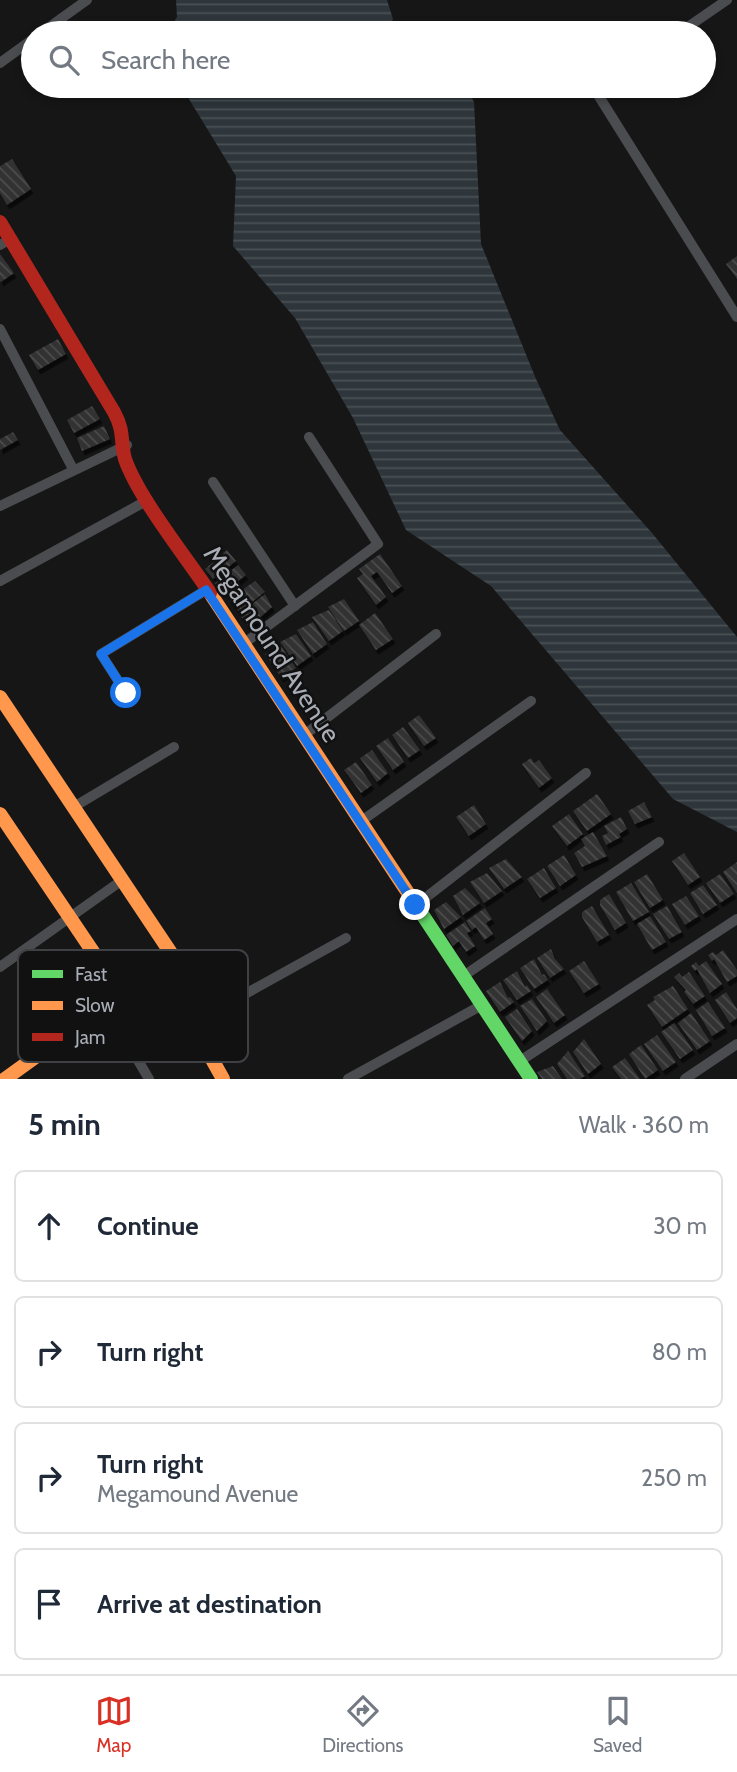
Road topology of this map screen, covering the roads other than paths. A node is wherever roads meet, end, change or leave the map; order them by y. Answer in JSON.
{"nodes":[{"id":1,"x":87,"y":0,"type":"edge"},
{"id":2,"x":726,"y":0,"type":"edge"},
{"id":3,"x":58,"y":21,"type":"edge"},
{"id":4,"x":696,"y":21,"type":"edge"},
{"id":5,"x":21,"y":48,"type":"edge"},
{"id":6,"x":0,"y":63,"type":"edge"},
{"id":7,"x":600,"y":98,"type":"edge"},
{"id":8,"x":0,"y":222,"type":"edge"},
{"id":9,"x":5,"y":242,"type":"edge"},
{"id":10,"x":737,"y":317,"type":"edge"},
{"id":11,"x":0,"y":329,"type":"edge"},
{"id":12,"x":309,"y":437,"type":"dead end"},
{"id":13,"x":127,"y":444,"type":"junction"},
{"id":14,"x":73,"y":469,"type":"junction"},
{"id":15,"x":213,"y":482,"type":"dead end"},
{"id":16,"x":148,"y":500,"type":"junction"},
{"id":17,"x":0,"y":506,"type":"edge"},
{"id":18,"x":0,"y":581,"type":"edge"},
{"id":19,"x":206,"y":590,"type":"junction"},
{"id":20,"x":295,"y":606,"type":"junction"},
{"id":21,"x":436,"y":634,"type":"dead end"},
{"id":22,"x":242,"y":645,"type":"junction"},
{"id":23,"x":126,"y":693,"type":"dead end"},
{"id":24,"x":0,"y":697,"type":"edge"},
{"id":25,"x":531,"y":701,"type":"dead end"},
{"id":26,"x":303,"y":736,"type":"junction"},
{"id":27,"x":174,"y":747,"type":"dead end"},
{"id":28,"x":586,"y":773,"type":"dead end"},
{"id":29,"x":72,"y":807,"type":"junction"},
{"id":30,"x":0,"y":814,"type":"edge"},
{"id":31,"x":360,"y":822,"type":"junction"},
{"id":32,"x":659,"y":842,"type":"dead end"},
{"id":33,"x":121,"y":881,"type":"junction"},
{"id":34,"x":415,"y":905,"type":"junction"},
{"id":35,"x":69,"y":918,"type":"junction"},
{"id":36,"x":737,"y":919,"type":"edge"},
{"id":37,"x":346,"y":938,"type":"dead end"},
{"id":38,"x":24,"y":950,"type":"edge"},
{"id":39,"x":91,"y":950,"type":"edge"},
{"id":40,"x":168,"y":950,"type":"edge"},
{"id":41,"x":18,"y":954,"type":"edge"},
{"id":42,"x":0,"y":967,"type":"edge"},
{"id":43,"x":463,"y":977,"type":"junction"},
{"id":44,"x":248,"y":992,"type":"edge"},
{"id":45,"x":482,"y":1005,"type":"junction"},
{"id":46,"x":737,"y":1044,"type":"edge"},
{"id":47,"x":520,"y":1061,"type":"junction"},
{"id":48,"x":29,"y":1062,"type":"edge"},
{"id":49,"x":139,"y":1062,"type":"edge"},
{"id":50,"x":214,"y":1062,"type":"edge"},
{"id":51,"x":5,"y":1079,"type":"edge"},
{"id":52,"x":149,"y":1079,"type":"edge"},
{"id":53,"x":223,"y":1079,"type":"edge"},
{"id":54,"x":348,"y":1079,"type":"edge"},
{"id":55,"x":531,"y":1079,"type":"edge"},
{"id":56,"x":685,"y":1079,"type":"edge"}],
"edges":[{"from":1,"to":3,"type":"street"},
{"from":2,"to":4,"type":"street"},
{"from":5,"to":6,"type":"street"},
{"from":7,"to":10,"type":"street"},
{"from":8,"to":9,"type":"street","name":"Megamound Avenue"},
{"from":9,"to":13,"type":"street","name":"Megamound Avenue"},
{"from":11,"to":14,"type":"street"},
{"from":12,"to":20,"type":"street"},
{"from":13,"to":14,"type":"street"},
{"from":13,"to":16,"type":"street","name":"Megamound Avenue"},
{"from":14,"to":17,"type":"street"},
{"from":15,"to":20,"type":"street"},
{"from":16,"to":18,"type":"street"},
{"from":16,"to":19,"type":"street","name":"Megamound Avenue"},
{"from":19,"to":22,"type":"street","name":"Megamound Avenue"},
{"from":19,"to":23,"type":"street"},
{"from":20,"to":22,"type":"street"},
{"from":21,"to":26,"type":"street"},
{"from":22,"to":26,"type":"street","name":"Megamound Avenue"},
{"from":24,"to":29,"type":"street"},
{"from":25,"to":31,"type":"street"},
{"from":26,"to":31,"type":"street","name":"Megamound Avenue"},
{"from":27,"to":29,"type":"street"},
{"from":28,"to":34,"type":"street"},
{"from":29,"to":33,"type":"street"},
{"from":30,"to":35,"type":"street"},
{"from":31,"to":34,"type":"street","name":"Megamound Avenue"},
{"from":32,"to":43,"type":"street"},
{"from":33,"to":35,"type":"street"},
{"from":33,"to":40,"type":"street"},
{"from":34,"to":43,"type":"street","name":"Megamound Avenue"},
{"from":35,"to":38,"type":"street"},
{"from":35,"to":39,"type":"street"},
{"from":36,"to":47,"type":"street"},
{"from":37,"to":44,"type":"street"},
{"from":41,"to":42,"type":"street"},
{"from":43,"to":45,"type":"street","name":"Megamound Avenue"},
{"from":45,"to":47,"type":"street","name":"Megamound Avenue"},
{"from":45,"to":54,"type":"street"},
{"from":46,"to":56,"type":"street"},
{"from":47,"to":55,"type":"street","name":"Megamound Avenue"},
{"from":48,"to":51,"type":"street"},
{"from":49,"to":52,"type":"street"},
{"from":50,"to":53,"type":"street"}]}
